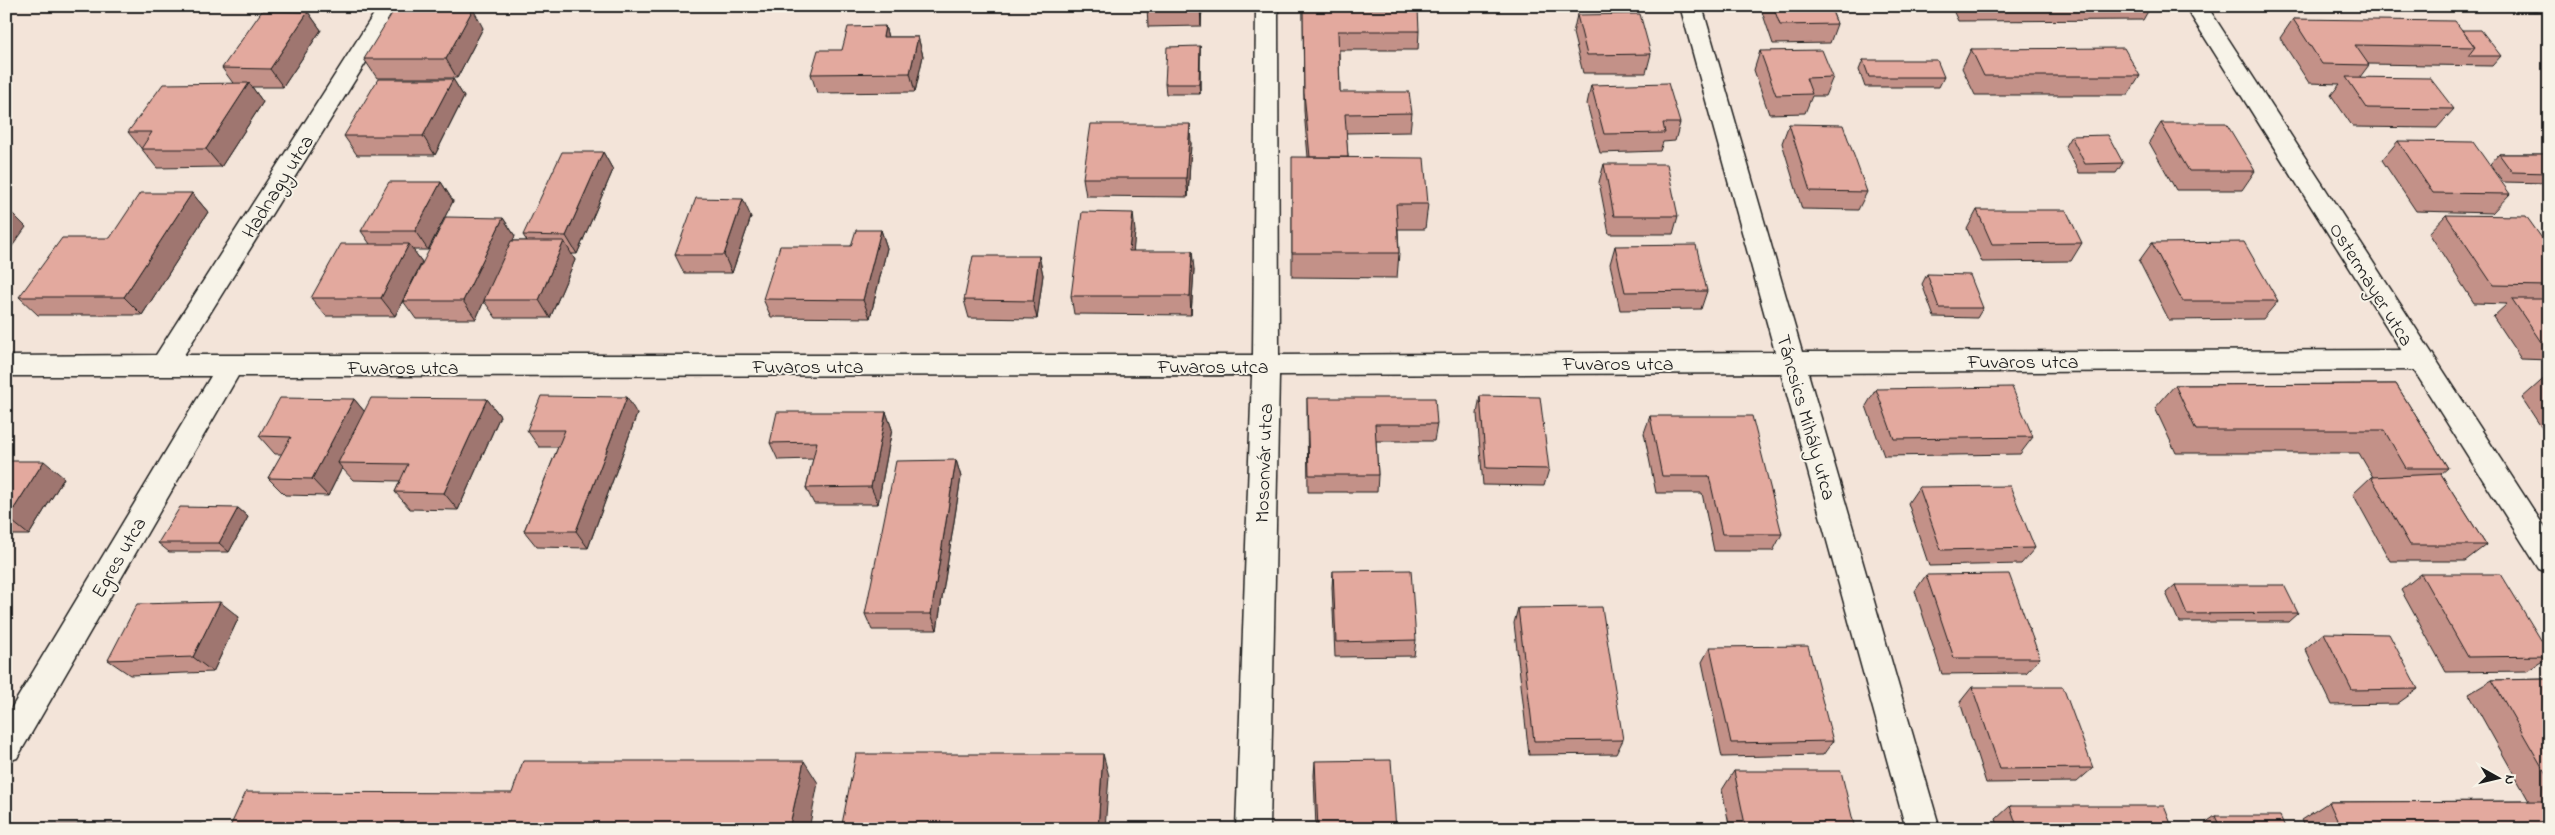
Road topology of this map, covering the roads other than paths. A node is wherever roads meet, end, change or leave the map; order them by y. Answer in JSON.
{"nodes":[{"id":1,"x":390,"y":6,"type":"edge"},
{"id":2,"x":1267,"y":6,"type":"edge"},
{"id":3,"x":1690,"y":6,"type":"edge"},
{"id":4,"x":2196,"y":6,"type":"edge"},
{"id":5,"x":2420,"y":360,"type":"junction"},
{"id":6,"x":1792,"y":362,"type":"junction"},
{"id":7,"x":6,"y":366,"type":"edge"},
{"id":8,"x":164,"y":366,"type":"junction"},
{"id":9,"x":1266,"y":366,"type":"junction"},
{"id":10,"x":230,"y":367,"type":"junction"},
{"id":11,"x":2549,"y":560,"type":"edge"},
{"id":12,"x":6,"y":747,"type":"edge"},
{"id":13,"x":1253,"y":829,"type":"edge"},
{"id":14,"x":1924,"y":829,"type":"edge"}],
"edges":[{"from":1,"to":8,"type":"street","name":"Hadnagy utca"},
{"from":2,"to":9,"type":"street","name":"Mosonvár utca"},
{"from":3,"to":6,"type":"street","name":"Táncsics Mihály utca"},
{"from":4,"to":5,"type":"street","name":"Ostermayer utca"},
{"from":5,"to":6,"type":"street","name":"Fuvaros utca"},
{"from":5,"to":11,"type":"street","name":"Ostermayer utca"},
{"from":6,"to":9,"type":"street","name":"Fuvaros utca"},
{"from":6,"to":14,"type":"street","name":"Táncsics Mihály utca"},
{"from":7,"to":8,"type":"street","name":"Fuvaros utca"},
{"from":8,"to":10,"type":"street","name":"Fuvaros utca"},
{"from":9,"to":10,"type":"street","name":"Fuvaros utca"},
{"from":9,"to":13,"type":"street","name":"Mosonvár utca"},
{"from":10,"to":12,"type":"street","name":"Egres utca"}]}
